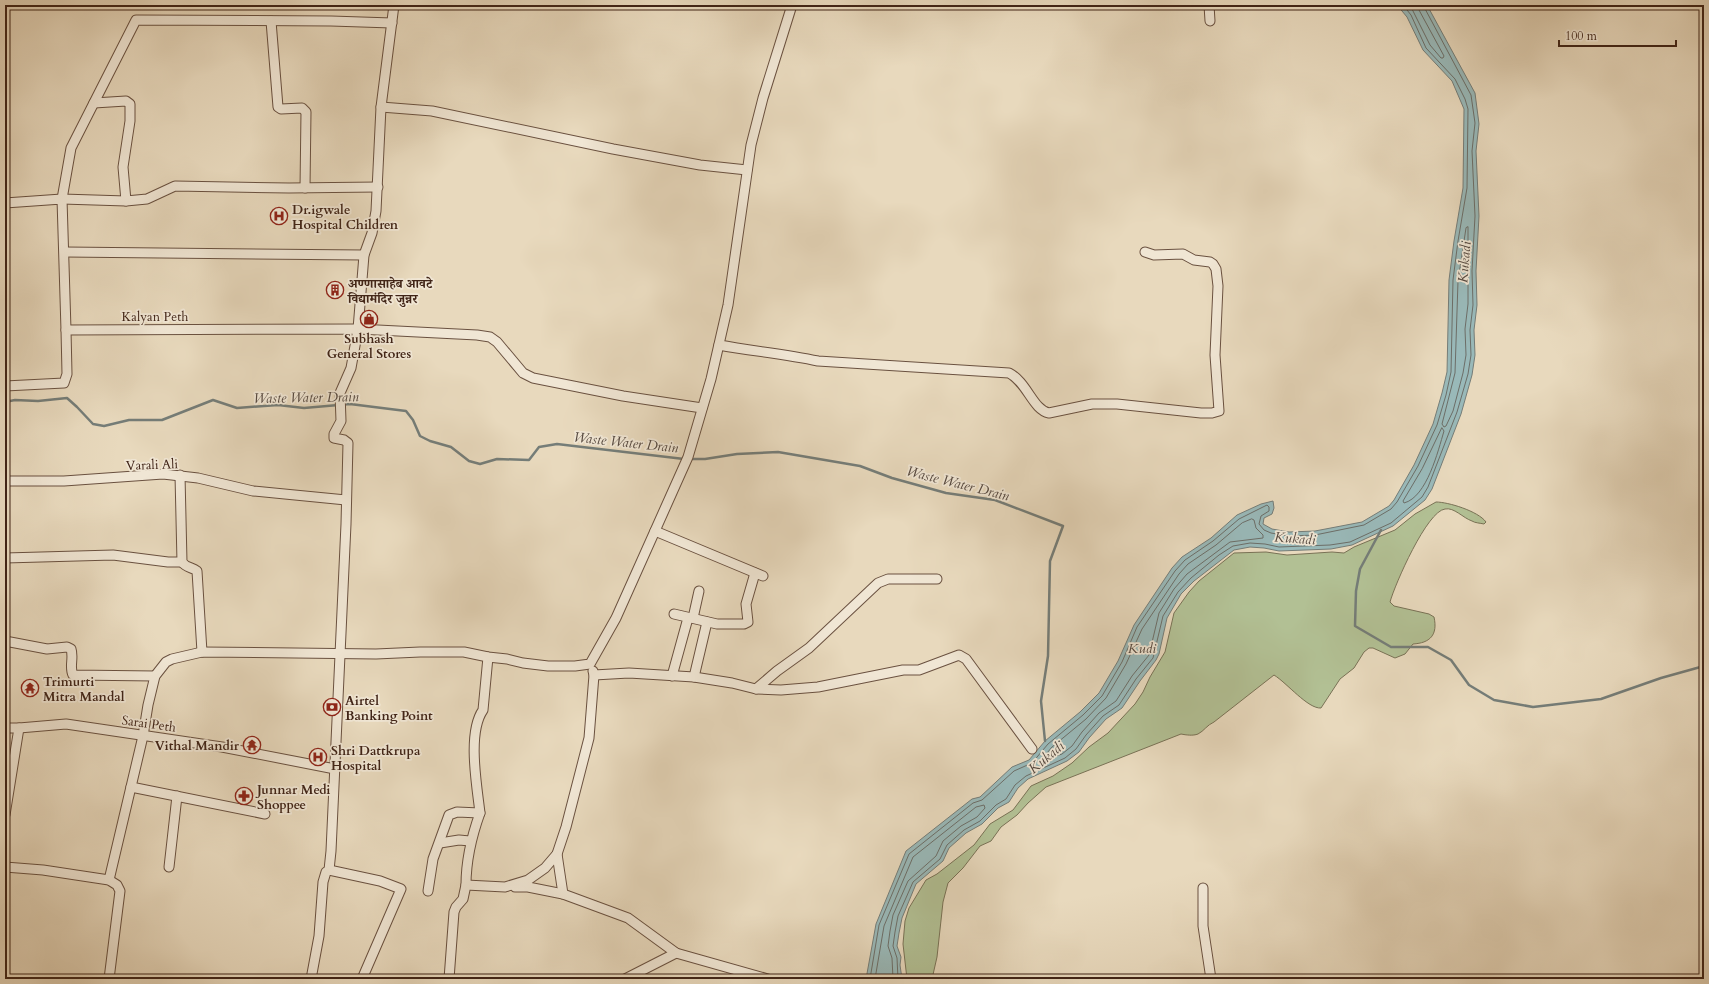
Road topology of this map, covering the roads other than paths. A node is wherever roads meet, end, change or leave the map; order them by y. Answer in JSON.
{"nodes":[{"id":1,"x":394,"y":5,"type":"edge"},
{"id":2,"x":792,"y":5,"type":"edge"},
{"id":3,"x":1209,"y":5,"type":"edge"},
{"id":4,"x":1210,"y":21,"type":"dead end"},
{"id":5,"x":271,"y":22,"type":"junction"},
{"id":6,"x":392,"y":23,"type":"junction"},
{"id":7,"x":94,"y":103,"type":"junction"},
{"id":8,"x":381,"y":107,"type":"junction"},
{"id":9,"x":746,"y":170,"type":"junction"},
{"id":10,"x":378,"y":187,"type":"junction"},
{"id":11,"x":305,"y":188,"type":"junction"},
{"id":12,"x":62,"y":199,"type":"junction"},
{"id":13,"x":126,"y":201,"type":"junction"},
{"id":14,"x":5,"y":203,"type":"edge"},
{"id":15,"x":64,"y":252,"type":"junction"},
{"id":16,"x":1145,"y":252,"type":"dead end"},
{"id":17,"x":364,"y":255,"type":"junction"},
{"id":18,"x":358,"y":329,"type":"junction"},
{"id":19,"x":66,"y":330,"type":"junction"},
{"id":20,"x":719,"y":345,"type":"junction"},
{"id":21,"x":5,"y":386,"type":"edge"},
{"id":22,"x":702,"y":408,"type":"junction"},
{"id":23,"x":180,"y":475,"type":"junction"},
{"id":24,"x":5,"y":481,"type":"edge"},
{"id":25,"x":346,"y":500,"type":"junction"},
{"id":26,"x":655,"y":531,"type":"junction"},
{"id":27,"x":5,"y":558,"type":"edge"},
{"id":28,"x":182,"y":562,"type":"junction"},
{"id":29,"x":937,"y":579,"type":"dead end"},
{"id":30,"x":699,"y":591,"type":"dead end"},
{"id":31,"x":674,"y":614,"type":"dead end"},
{"id":32,"x":690,"y":618,"type":"junction"},
{"id":33,"x":707,"y":622,"type":"junction"},
{"id":34,"x":5,"y":641,"type":"edge"},
{"id":35,"x":202,"y":652,"type":"junction"},
{"id":36,"x":339,"y":654,"type":"junction"},
{"id":37,"x":488,"y":657,"type":"junction"},
{"id":38,"x":590,"y":664,"type":"junction"},
{"id":39,"x":594,"y":675,"type":"junction"},
{"id":40,"x":155,"y":676,"type":"junction"},
{"id":41,"x":672,"y":676,"type":"junction"},
{"id":42,"x":694,"y":678,"type":"junction"},
{"id":43,"x":756,"y":689,"type":"junction"},
{"id":44,"x":5,"y":728,"type":"edge"},
{"id":45,"x":19,"y":728,"type":"junction"},
{"id":46,"x":143,"y":736,"type":"junction"},
{"id":47,"x":1032,"y":749,"type":"dead end"},
{"id":48,"x":334,"y":769,"type":"junction"},
{"id":49,"x":131,"y":786,"type":"junction"},
{"id":50,"x":177,"y":796,"type":"junction"},
{"id":51,"x":480,"y":813,"type":"junction"},
{"id":52,"x":265,"y":814,"type":"dead end"},
{"id":53,"x":5,"y":815,"type":"edge"},
{"id":54,"x":470,"y":841,"type":"junction"},
{"id":55,"x":440,"y":843,"type":"junction"},
{"id":56,"x":557,"y":854,"type":"junction"},
{"id":57,"x":5,"y":867,"type":"edge"},
{"id":58,"x":169,"y":867,"type":"dead end"},
{"id":59,"x":329,"y":870,"type":"junction"},
{"id":60,"x":109,"y":880,"type":"junction"},
{"id":61,"x":466,"y":885,"type":"junction"},
{"id":62,"x":505,"y":888,"type":"junction"},
{"id":63,"x":1203,"y":888,"type":"dead end"},
{"id":64,"x":428,"y":891,"type":"dead end"},
{"id":65,"x":563,"y":894,"type":"junction"},
{"id":66,"x":676,"y":953,"type":"junction"},
{"id":67,"x":109,"y":979,"type":"edge"},
{"id":68,"x":311,"y":979,"type":"edge"},
{"id":69,"x":362,"y":979,"type":"edge"},
{"id":70,"x":449,"y":979,"type":"edge"},
{"id":71,"x":625,"y":979,"type":"edge"},
{"id":72,"x":768,"y":979,"type":"edge"},
{"id":73,"x":1211,"y":979,"type":"edge"}],
"edges":[{"from":1,"to":6,"type":"street"},
{"from":2,"to":9,"type":"street"},
{"from":3,"to":4,"type":"street"},
{"from":5,"to":6,"type":"street"},
{"from":5,"to":7,"type":"street"},
{"from":5,"to":11,"type":"street"},
{"from":6,"to":8,"type":"street"},
{"from":7,"to":12,"type":"street"},
{"from":7,"to":13,"type":"street"},
{"from":8,"to":9,"type":"street"},
{"from":8,"to":10,"type":"street"},
{"from":9,"to":20,"type":"street"},
{"from":10,"to":11,"type":"street"},
{"from":10,"to":17,"type":"street"},
{"from":11,"to":13,"type":"street"},
{"from":12,"to":13,"type":"street"},
{"from":12,"to":14,"type":"street"},
{"from":12,"to":15,"type":"street"},
{"from":15,"to":17,"type":"street"},
{"from":15,"to":19,"type":"street"},
{"from":16,"to":20,"type":"street"},
{"from":17,"to":18,"type":"street"},
{"from":18,"to":19,"type":"street","name":"Kalyan Peth"},
{"from":18,"to":22,"type":"street","name":"Kalyan Peth"},
{"from":18,"to":25,"type":"street"},
{"from":19,"to":21,"type":"street"},
{"from":20,"to":22,"type":"street"},
{"from":22,"to":26,"type":"street"},
{"from":23,"to":24,"type":"street","name":"Varali Ali"},
{"from":23,"to":25,"type":"street","name":"Varali Ali"},
{"from":23,"to":28,"type":"street"},
{"from":25,"to":36,"type":"street"},
{"from":26,"to":33,"type":"street"},
{"from":26,"to":38,"type":"street"},
{"from":27,"to":28,"type":"street"},
{"from":28,"to":35,"type":"street"},
{"from":29,"to":43,"type":"street"},
{"from":30,"to":32,"type":"street"},
{"from":31,"to":32,"type":"street"},
{"from":32,"to":33,"type":"street"},
{"from":32,"to":41,"type":"street"},
{"from":33,"to":42,"type":"street"},
{"from":34,"to":40,"type":"street"},
{"from":35,"to":36,"type":"street"},
{"from":35,"to":40,"type":"street"},
{"from":36,"to":37,"type":"street"},
{"from":36,"to":48,"type":"street"},
{"from":37,"to":38,"type":"street"},
{"from":37,"to":51,"type":"street"},
{"from":38,"to":39,"type":"street"},
{"from":39,"to":41,"type":"street"},
{"from":39,"to":56,"type":"street"},
{"from":40,"to":46,"type":"street"},
{"from":41,"to":42,"type":"street"},
{"from":42,"to":43,"type":"street"},
{"from":43,"to":47,"type":"street"},
{"from":44,"to":45,"type":"street","name":"Sarai Peth"},
{"from":45,"to":46,"type":"street","name":"Sarai Peth"},
{"from":45,"to":53,"type":"street"},
{"from":46,"to":48,"type":"street","name":"Sarai Peth"},
{"from":46,"to":49,"type":"street"},
{"from":48,"to":59,"type":"street"},
{"from":49,"to":50,"type":"street"},
{"from":49,"to":60,"type":"street"},
{"from":50,"to":52,"type":"street"},
{"from":50,"to":58,"type":"street"},
{"from":51,"to":54,"type":"street"},
{"from":51,"to":55,"type":"street"},
{"from":54,"to":55,"type":"street"},
{"from":54,"to":61,"type":"street"},
{"from":55,"to":64,"type":"street"},
{"from":56,"to":62,"type":"street"},
{"from":56,"to":65,"type":"street"},
{"from":57,"to":60,"type":"street"},
{"from":59,"to":68,"type":"street"},
{"from":59,"to":69,"type":"street"},
{"from":60,"to":67,"type":"street"},
{"from":61,"to":62,"type":"street"},
{"from":61,"to":70,"type":"street"},
{"from":62,"to":65,"type":"street"},
{"from":63,"to":73,"type":"street"},
{"from":65,"to":66,"type":"street"},
{"from":66,"to":71,"type":"street"},
{"from":66,"to":72,"type":"street"}]}
